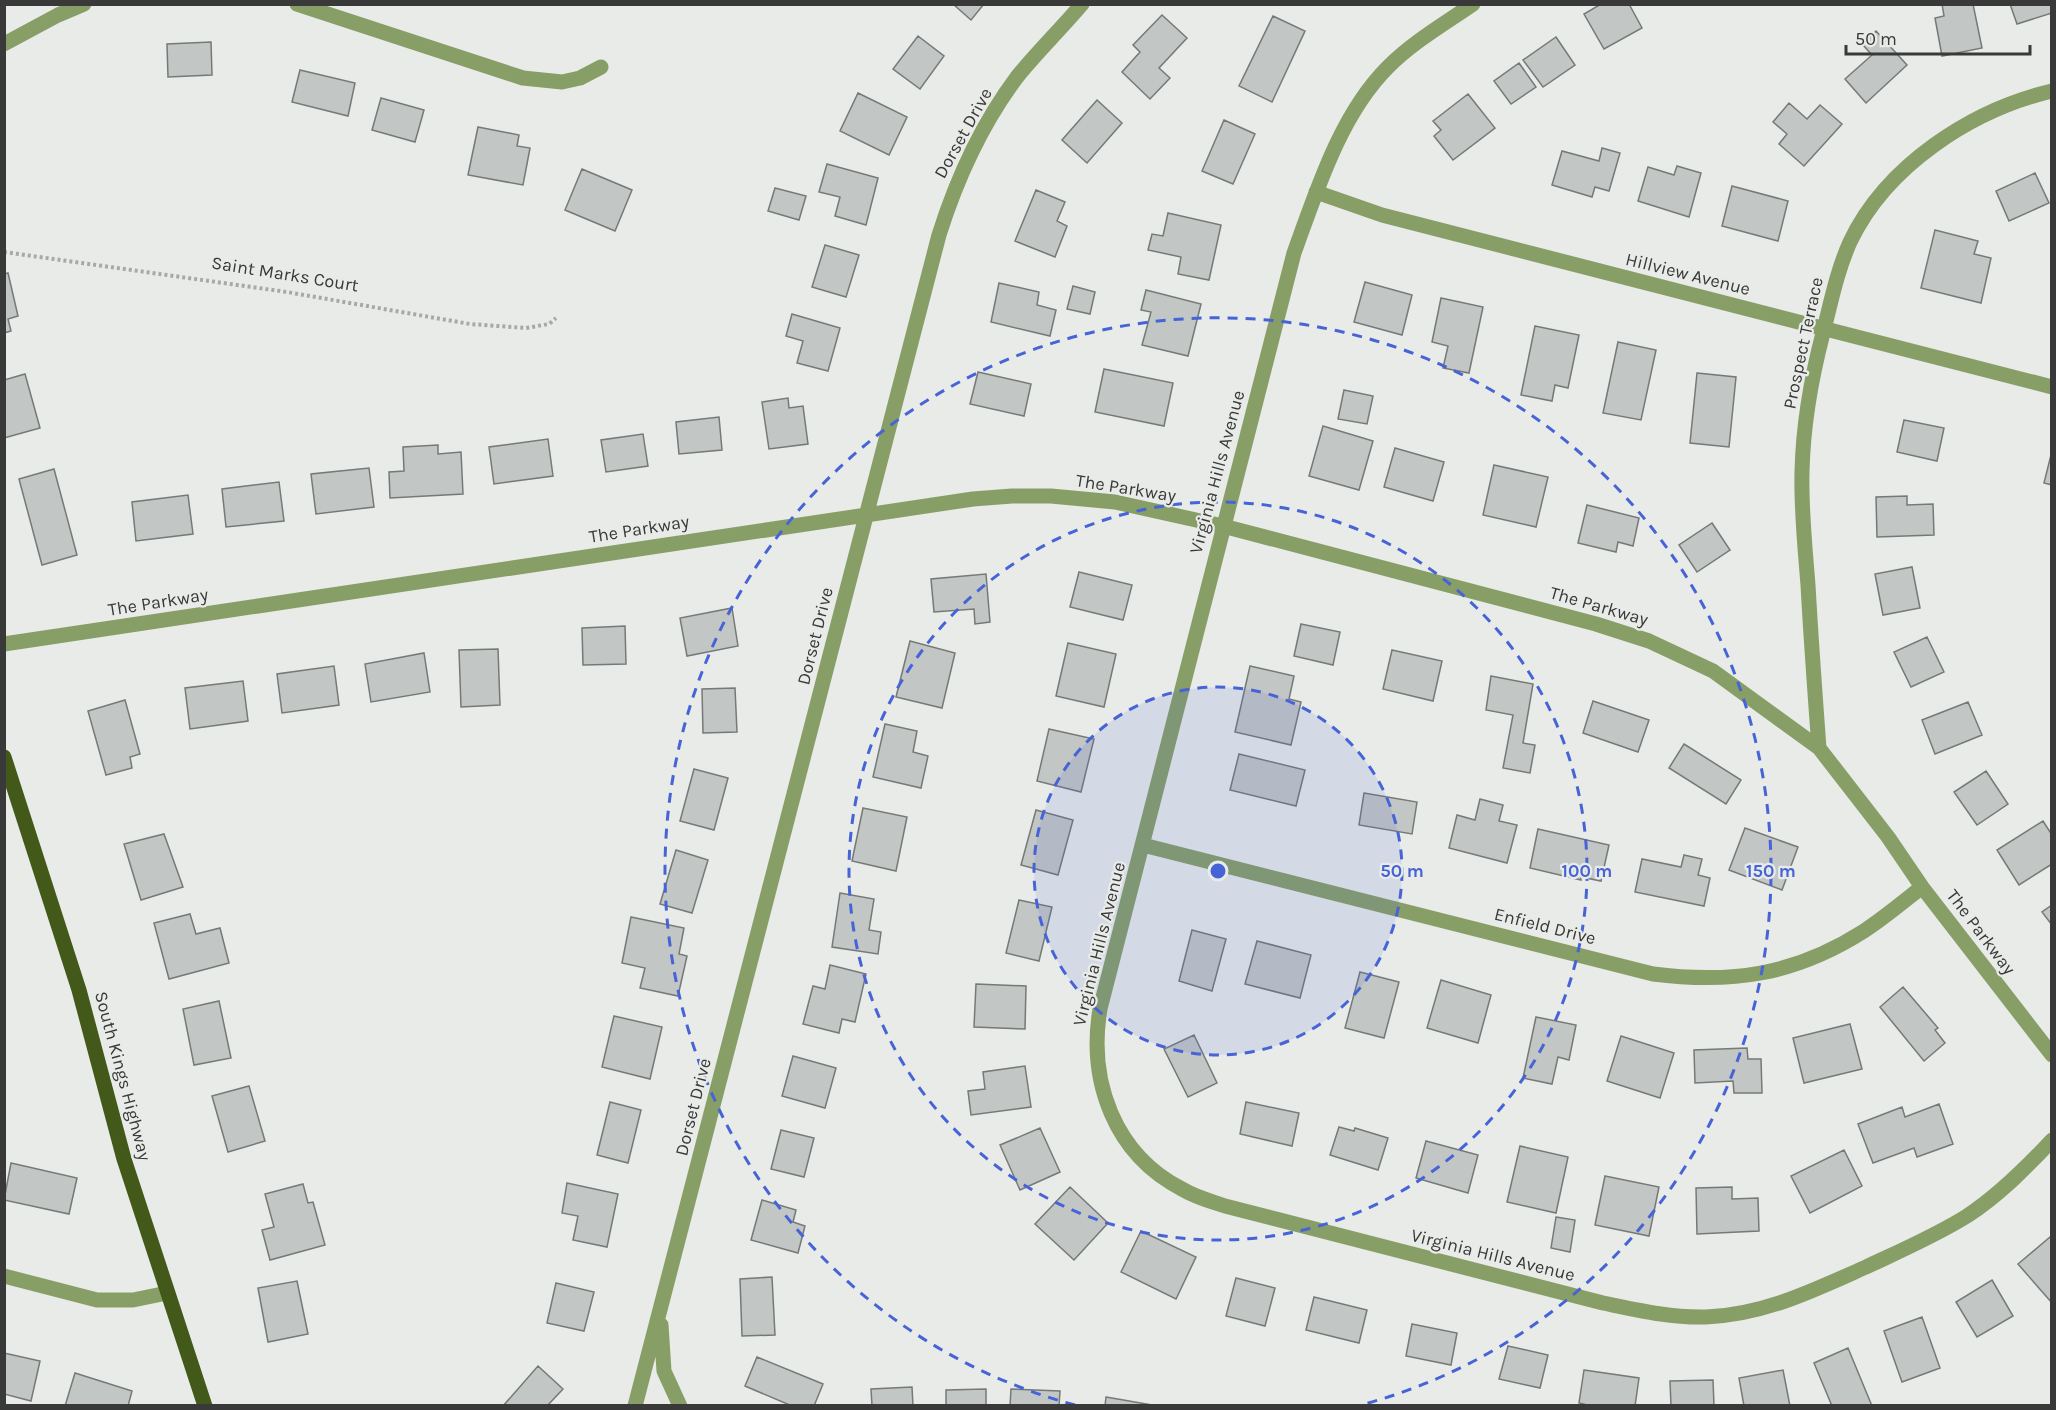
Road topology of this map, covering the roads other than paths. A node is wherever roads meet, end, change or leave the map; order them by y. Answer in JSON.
{"nodes":[{"id":1,"x":84,"y":4,"type":"edge"},
{"id":2,"x":297,"y":4,"type":"edge"},
{"id":3,"x":1082,"y":4,"type":"edge"},
{"id":4,"x":1473,"y":4,"type":"edge"},
{"id":5,"x":4,"y":44,"type":"edge"},
{"id":6,"x":600,"y":67,"type":"dead end"},
{"id":7,"x":2052,"y":92,"type":"edge"},
{"id":8,"x":1316,"y":192,"type":"junction"},
{"id":9,"x":1824,"y":329,"type":"junction"},
{"id":10,"x":2052,"y":387,"type":"edge"},
{"id":11,"x":866,"y":514,"type":"junction"},
{"id":12,"x":1223,"y":526,"type":"junction"},
{"id":13,"x":4,"y":644,"type":"edge"},
{"id":14,"x":1819,"y":748,"type":"junction"},
{"id":15,"x":4,"y":757,"type":"edge"},
{"id":16,"x":1143,"y":845,"type":"junction"},
{"id":17,"x":1922,"y":887,"type":"junction"},
{"id":18,"x":2052,"y":1055,"type":"edge"},
{"id":19,"x":2052,"y":1140,"type":"edge"},
{"id":20,"x":4,"y":1276,"type":"edge"},
{"id":21,"x":167,"y":1293,"type":"junction"},
{"id":22,"x":660,"y":1313,"type":"junction"},
{"id":23,"x":205,"y":1406,"type":"edge"},
{"id":24,"x":635,"y":1406,"type":"edge"},
{"id":25,"x":680,"y":1406,"type":"edge"}],
"edges":[{"from":1,"to":5,"type":"street"},
{"from":2,"to":6,"type":"street"},
{"from":3,"to":11,"type":"street","name":"Dorset Drive"},
{"from":4,"to":8,"type":"street","name":"Virginia Hills Avenue"},
{"from":7,"to":9,"type":"street","name":"Prospect Terrace"},
{"from":8,"to":9,"type":"street","name":"Hillview Avenue"},
{"from":8,"to":12,"type":"street","name":"Virginia Hills Avenue"},
{"from":9,"to":10,"type":"street","name":"Hillview Avenue"},
{"from":9,"to":14,"type":"street","name":"Prospect Terrace"},
{"from":11,"to":12,"type":"street","name":"The Parkway"},
{"from":11,"to":13,"type":"street","name":"The Parkway"},
{"from":11,"to":22,"type":"street","name":"Dorset Drive"},
{"from":12,"to":14,"type":"street","name":"The Parkway"},
{"from":12,"to":16,"type":"street","name":"Virginia Hills Avenue"},
{"from":14,"to":17,"type":"street","name":"The Parkway"},
{"from":15,"to":21,"type":"main road","name":"South Kings Highway"},
{"from":16,"to":17,"type":"street","name":"Enfield Drive"},
{"from":16,"to":19,"type":"street","name":"Virginia Hills Avenue"},
{"from":17,"to":18,"type":"street","name":"The Parkway"},
{"from":20,"to":21,"type":"street"},
{"from":21,"to":23,"type":"main road","name":"South Kings Highway"},
{"from":22,"to":24,"type":"street","name":"Dorset Drive"},
{"from":22,"to":25,"type":"street","name":"Dorset Drive"}]}
